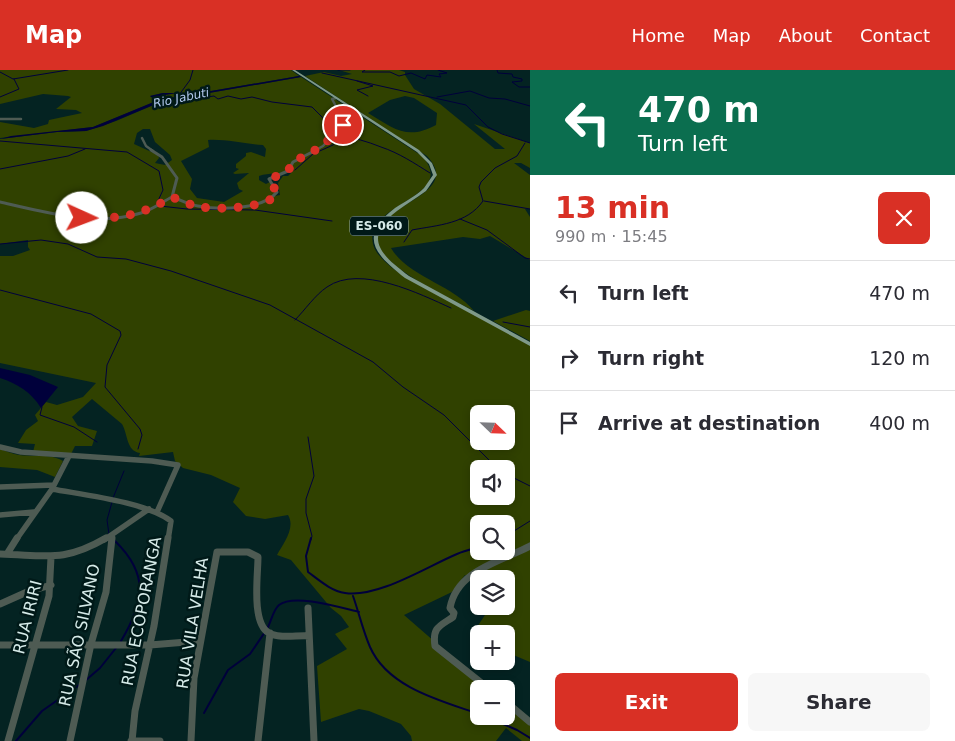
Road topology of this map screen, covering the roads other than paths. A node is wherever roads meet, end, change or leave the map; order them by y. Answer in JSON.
{"nodes":[{"id":1,"x":293,"y":70,"type":"edge"},
{"id":2,"x":336,"y":98,"type":"junction"},
{"id":3,"x":0,"y":119,"type":"edge"},
{"id":4,"x":21,"y":119,"type":"dead end"},
{"id":5,"x":142,"y":138,"type":"dead end"},
{"id":6,"x":172,"y":197,"type":"junction"},
{"id":7,"x":0,"y":202,"type":"edge"},
{"id":8,"x":530,"y":344,"type":"edge"},
{"id":9,"x":0,"y":447,"type":"edge"},
{"id":10,"x":69,"y":456,"type":"junction"},
{"id":11,"x":0,"y":487,"type":"edge"},
{"id":12,"x":53,"y":487,"type":"junction"},
{"id":13,"x":149,"y":509,"type":"junction"},
{"id":14,"x":34,"y":512,"type":"junction"},
{"id":15,"x":157,"y":512,"type":"junction"},
{"id":16,"x":0,"y":516,"type":"edge"},
{"id":17,"x":112,"y":535,"type":"junction"},
{"id":18,"x":530,"y":546,"type":"edge"},
{"id":19,"x":3,"y":554,"type":"edge"},
{"id":20,"x":52,"y":557,"type":"junction"},
{"id":21,"x":51,"y":585,"type":"junction"},
{"id":22,"x":0,"y":604,"type":"edge"},
{"id":23,"x":308,"y":608,"type":"dead end"},
{"id":24,"x":270,"y":633,"type":"junction"},
{"id":25,"x":309,"y":636,"type":"junction"},
{"id":26,"x":200,"y":641,"type":"junction"},
{"id":27,"x":35,"y":644,"type":"junction"},
{"id":28,"x":92,"y":644,"type":"junction"},
{"id":29,"x":0,"y":645,"type":"edge"},
{"id":30,"x":150,"y":645,"type":"junction"},
{"id":31,"x":478,"y":680,"type":"edge"},
{"id":32,"x":515,"y":710,"type":"edge"},
{"id":33,"x":530,"y":722,"type":"edge"},
{"id":34,"x":8,"y":741,"type":"edge"},
{"id":35,"x":70,"y":741,"type":"edge"},
{"id":36,"x":131,"y":741,"type":"edge"},
{"id":37,"x":160,"y":741,"type":"edge"},
{"id":38,"x":191,"y":741,"type":"edge"},
{"id":39,"x":258,"y":741,"type":"edge"},
{"id":40,"x":314,"y":741,"type":"edge"}],
"edges":[{"from":1,"to":2,"type":"main road","number":"ES-060"},
{"from":2,"to":6,"type":"street"},
{"from":2,"to":8,"type":"main road","number":"ES-060"},
{"from":3,"to":4,"type":"street"},
{"from":5,"to":6,"type":"street"},
{"from":6,"to":7,"type":"street"},
{"from":9,"to":10,"type":"street"},
{"from":10,"to":12,"type":"street"},
{"from":10,"to":15,"type":"street"},
{"from":11,"to":12,"type":"street","name":"RUA ECOPORANGA"},
{"from":12,"to":13,"type":"street","name":"RUA ECOPORANGA"},
{"from":12,"to":14,"type":"street"},
{"from":13,"to":15,"type":"street","name":"RUA ECOPORANGA"},
{"from":13,"to":17,"type":"street"},
{"from":14,"to":16,"type":"street"},
{"from":14,"to":19,"type":"street"},
{"from":15,"to":30,"type":"street","name":"RUA ECOPORANGA"},
{"from":17,"to":20,"type":"street"},
{"from":17,"to":28,"type":"street","name":"RUA SÃO SILVANO"},
{"from":18,"to":31,"type":"street"},
{"from":19,"to":20,"type":"street"},
{"from":20,"to":21,"type":"street","name":"RUA IRIRI"},
{"from":21,"to":22,"type":"street"},
{"from":21,"to":27,"type":"street","name":"RUA IRIRI"},
{"from":23,"to":25,"type":"street"},
{"from":24,"to":25,"type":"street"},
{"from":24,"to":26,"type":"street","name":"RUA VILA VELHA"},
{"from":24,"to":39,"type":"street"},
{"from":25,"to":40,"type":"street"},
{"from":26,"to":30,"type":"street"},
{"from":26,"to":38,"type":"street","name":"RUA VILA VELHA"},
{"from":27,"to":28,"type":"street"},
{"from":27,"to":29,"type":"street"},
{"from":27,"to":34,"type":"street","name":"RUA IRIRI"},
{"from":28,"to":30,"type":"street"},
{"from":28,"to":35,"type":"street","name":"RUA SÃO SILVANO"},
{"from":30,"to":36,"type":"street","name":"RUA ECOPORANGA"},
{"from":32,"to":33,"type":"street"},
{"from":36,"to":37,"type":"street"}]}
